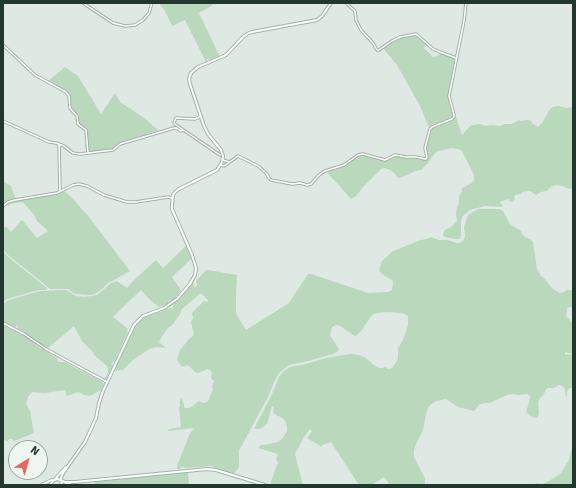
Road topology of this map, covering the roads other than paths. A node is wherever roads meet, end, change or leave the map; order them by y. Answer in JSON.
{"nodes":[{"id":1,"x":83,"y":3,"type":"edge"},
{"id":2,"x":152,"y":3,"type":"edge"},
{"id":3,"x":331,"y":3,"type":"edge"},
{"id":4,"x":346,"y":3,"type":"edge"},
{"id":5,"x":466,"y":3,"type":"edge"},
{"id":6,"x":3,"y":45,"type":"edge"},
{"id":7,"x":456,"y":58,"type":"junction"},
{"id":8,"x":201,"y":116,"type":"junction"},
{"id":9,"x":3,"y":121,"type":"edge"},
{"id":10,"x":183,"y":130,"type":"junction"},
{"id":11,"x":59,"y":144,"type":"junction"},
{"id":12,"x":88,"y":154,"type":"junction"},
{"id":13,"x":220,"y":155,"type":"dead end"},
{"id":14,"x":223,"y":160,"type":"junction"},
{"id":15,"x":229,"y":162,"type":"junction"},
{"id":16,"x":221,"y":165,"type":"junction"},
{"id":17,"x":60,"y":191,"type":"junction"},
{"id":18,"x":172,"y":198,"type":"junction"},
{"id":19,"x":3,"y":206,"type":"edge"},
{"id":20,"x":3,"y":323,"type":"edge"},
{"id":21,"x":107,"y":382,"type":"junction"},
{"id":22,"x":74,"y":457,"type":"junction"},
{"id":23,"x":54,"y":480,"type":"junction"},
{"id":24,"x":61,"y":480,"type":"junction"},
{"id":25,"x":75,"y":482,"type":"junction"},
{"id":26,"x":41,"y":485,"type":"edge"},
{"id":27,"x":50,"y":485,"type":"edge"},
{"id":28,"x":62,"y":485,"type":"edge"},
{"id":29,"x":264,"y":485,"type":"edge"}],
"edges":[{"from":1,"to":2,"type":"street"},
{"from":3,"to":8,"type":"main road"},
{"from":4,"to":7,"type":"street"},
{"from":5,"to":7,"type":"street"},
{"from":6,"to":12,"type":"street"},
{"from":7,"to":15,"type":"street"},
{"from":8,"to":10,"type":"street"},
{"from":8,"to":14,"type":"main road"},
{"from":9,"to":11,"type":"street"},
{"from":10,"to":12,"type":"street"},
{"from":10,"to":13,"type":"street"},
{"from":11,"to":12,"type":"street"},
{"from":11,"to":17,"type":"street"},
{"from":14,"to":15,"type":"street"},
{"from":14,"to":16,"type":"main road"},
{"from":15,"to":16,"type":"street"},
{"from":16,"to":18,"type":"main road"},
{"from":17,"to":18,"type":"street"},
{"from":17,"to":19,"type":"street"},
{"from":18,"to":21,"type":"main road"},
{"from":20,"to":21,"type":"street"},
{"from":21,"to":22,"type":"main road"},
{"from":22,"to":23,"type":"main road"},
{"from":22,"to":24,"type":"main road"},
{"from":23,"to":24,"type":"main road"},
{"from":23,"to":26,"type":"main road"},
{"from":23,"to":27,"type":"main road"},
{"from":24,"to":25,"type":"main road"},
{"from":24,"to":28,"type":"main road"},
{"from":25,"to":28,"type":"main road"},
{"from":25,"to":29,"type":"main road"}]}
